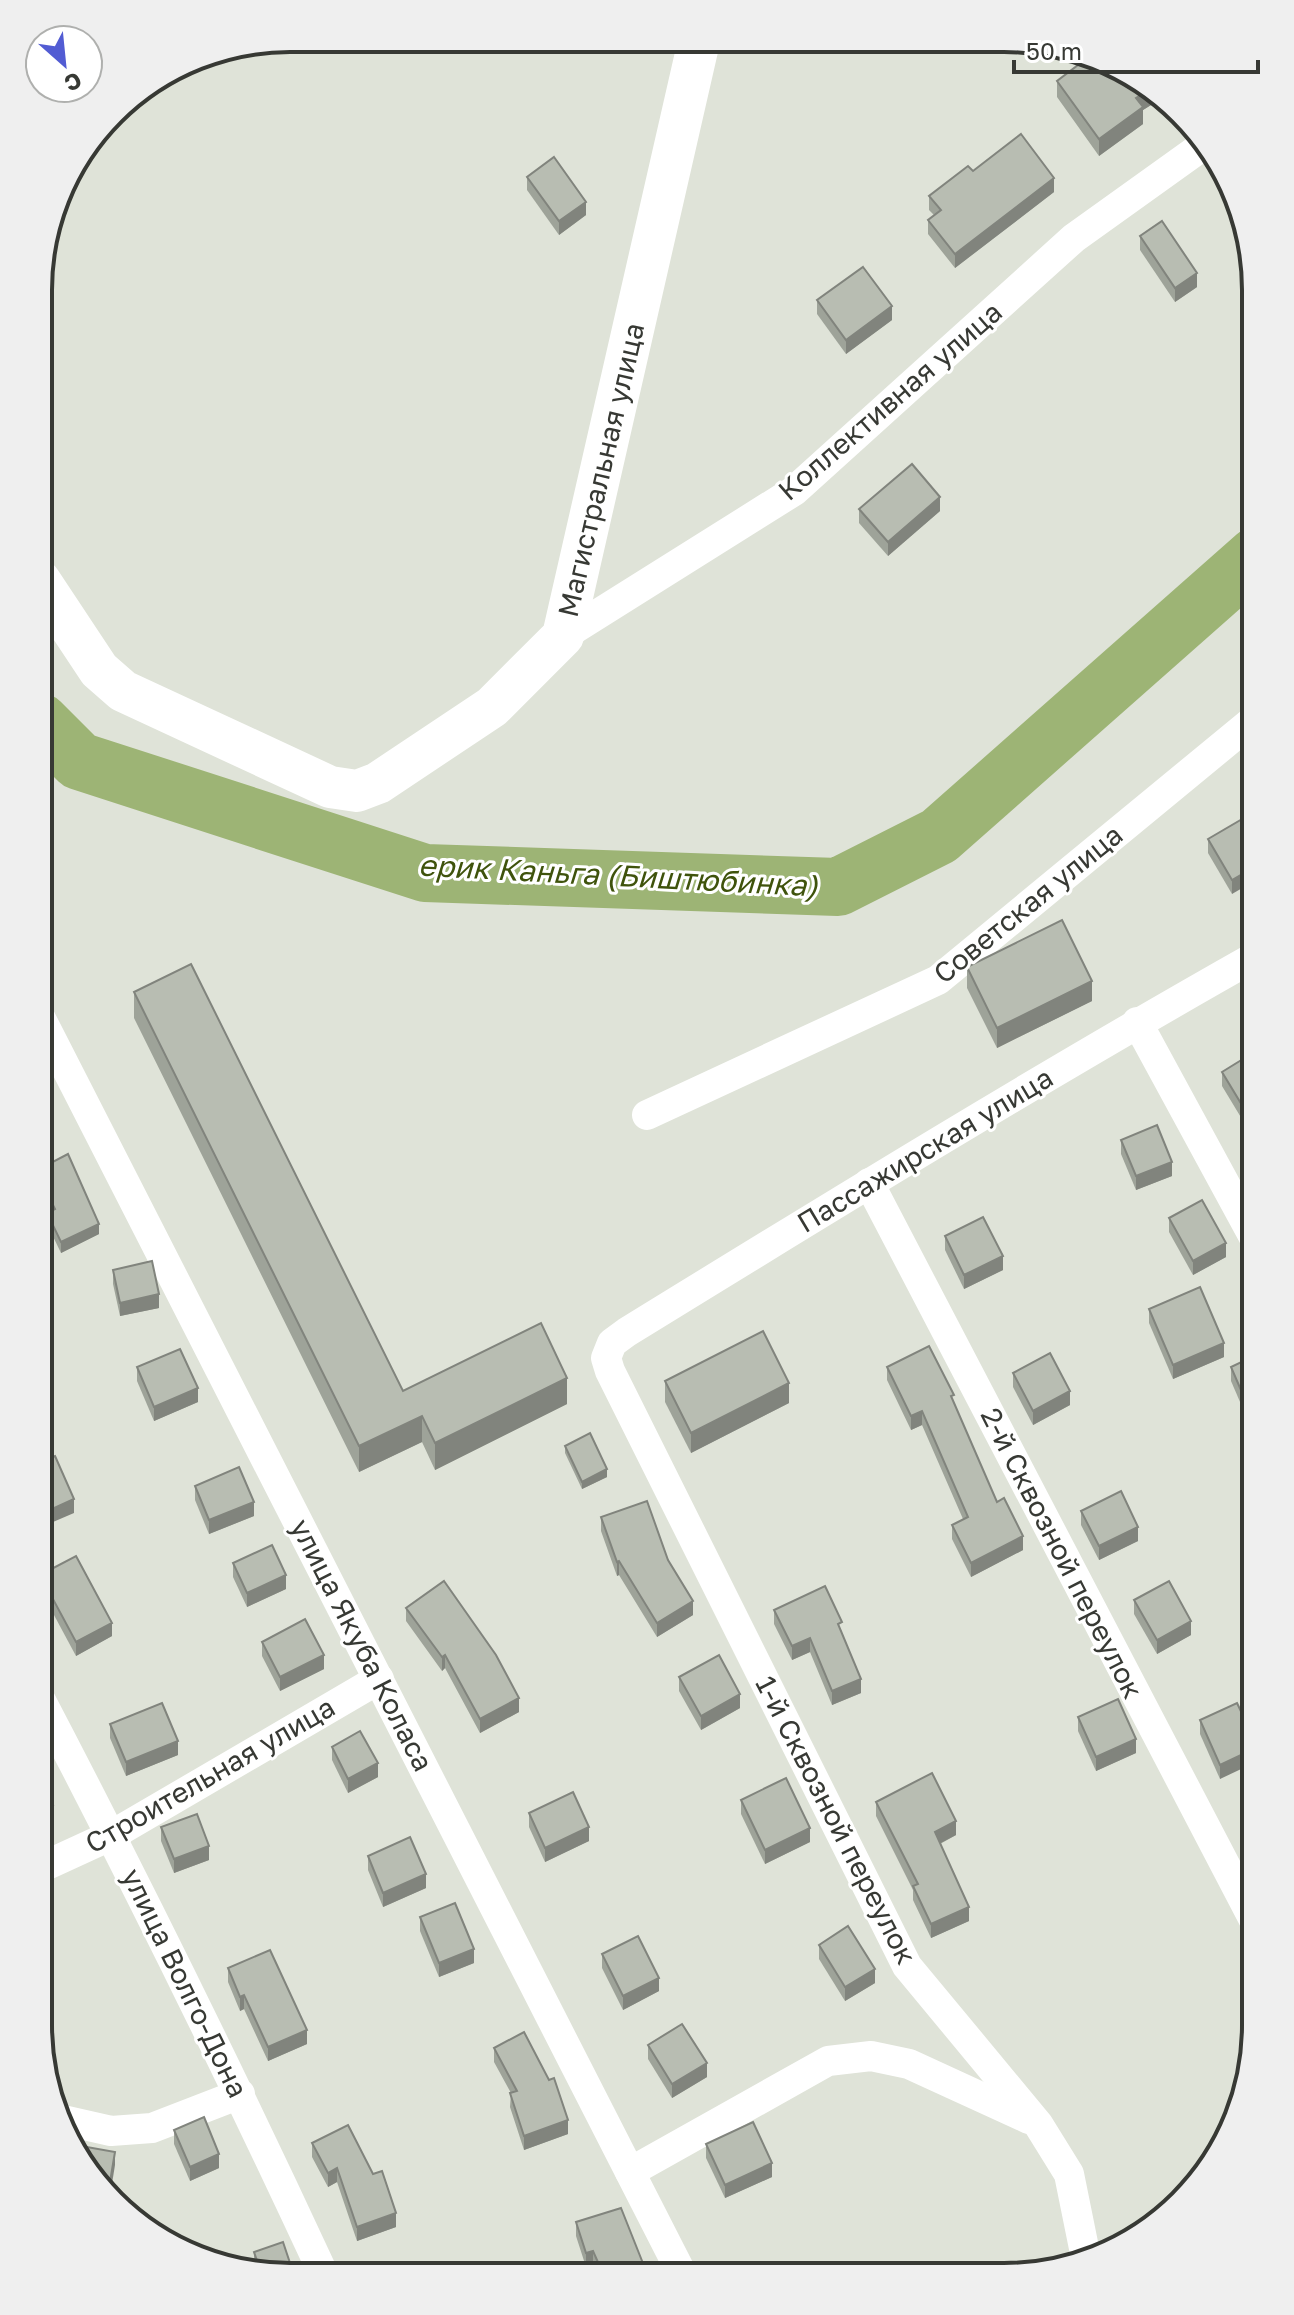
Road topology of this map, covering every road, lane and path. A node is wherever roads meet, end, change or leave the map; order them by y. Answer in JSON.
{"nodes":[{"id":1,"x":696,"y":52,"type":"edge"},
{"id":2,"x":1196,"y":150,"type":"edge"},
{"id":3,"x":52,"y":599,"type":"edge"},
{"id":4,"x":563,"y":636,"type":"junction"},
{"id":5,"x":1242,"y":730,"type":"edge"},
{"id":6,"x":1242,"y":964,"type":"edge"},
{"id":7,"x":1137,"y":1022,"type":"junction"},
{"id":8,"x":52,"y":1040,"type":"edge"},
{"id":9,"x":647,"y":1115,"type":"dead end"},
{"id":10,"x":869,"y":1183,"type":"junction"},
{"id":11,"x":1241,"y":1214,"type":"edge"},
{"id":12,"x":606,"y":1358,"type":"joint"},
{"id":13,"x":379,"y":1679,"type":"junction"},
{"id":14,"x":52,"y":1721,"type":"edge"},
{"id":15,"x":112,"y":1835,"type":"junction"},
{"id":16,"x":52,"y":1863,"type":"edge"},
{"id":17,"x":1241,"y":1895,"type":"edge"},
{"id":18,"x":240,"y":2094,"type":"junction"},
{"id":19,"x":74,"y":2123,"type":"edge"},
{"id":20,"x":1038,"y":2124,"type":"junction"},
{"id":21,"x":630,"y":2172,"type":"junction"},
{"id":22,"x":1084,"y":2249,"type":"edge"},
{"id":23,"x":318,"y":2263,"type":"edge"},
{"id":24,"x":676,"y":2263,"type":"edge"}],
"edges":[{"from":1,"to":4,"type":"street","name":"Магистральная улица"},
{"from":2,"to":4,"type":"street","name":"Коллективная улица"},
{"from":3,"to":4,"type":"street","name":"Магистральная улица"},
{"from":5,"to":9,"type":"street","name":"Советская улица"},
{"from":6,"to":7,"type":"street","name":"Пассажирская улица"},
{"from":7,"to":10,"type":"street","name":"Пассажирская улица"},
{"from":7,"to":11,"type":"street"},
{"from":8,"to":13,"type":"street","name":"улица Якуба Коласа"},
{"from":10,"to":12,"type":"street","name":"Пассажирская улица"},
{"from":10,"to":17,"type":"street","name":"2-й Сквозной переулок"},
{"from":12,"to":20,"type":"street","name":"1-й Сквозной переулок"},
{"from":13,"to":15,"type":"street","name":"Строительная улица"},
{"from":13,"to":21,"type":"street","name":"улица Якуба Коласа"},
{"from":14,"to":15,"type":"street","name":"улица Волго-Дона"},
{"from":15,"to":16,"type":"street","name":"Строительная улица"},
{"from":15,"to":18,"type":"street","name":"улица Волго-Дона"},
{"from":18,"to":19,"type":"street"},
{"from":18,"to":23,"type":"street","name":"улица Волго-Дона"},
{"from":20,"to":21,"type":"street"},
{"from":20,"to":22,"type":"street","name":"1-й Сквозной переулок"},
{"from":21,"to":24,"type":"street","name":"улица Якуба Коласа"}]}
